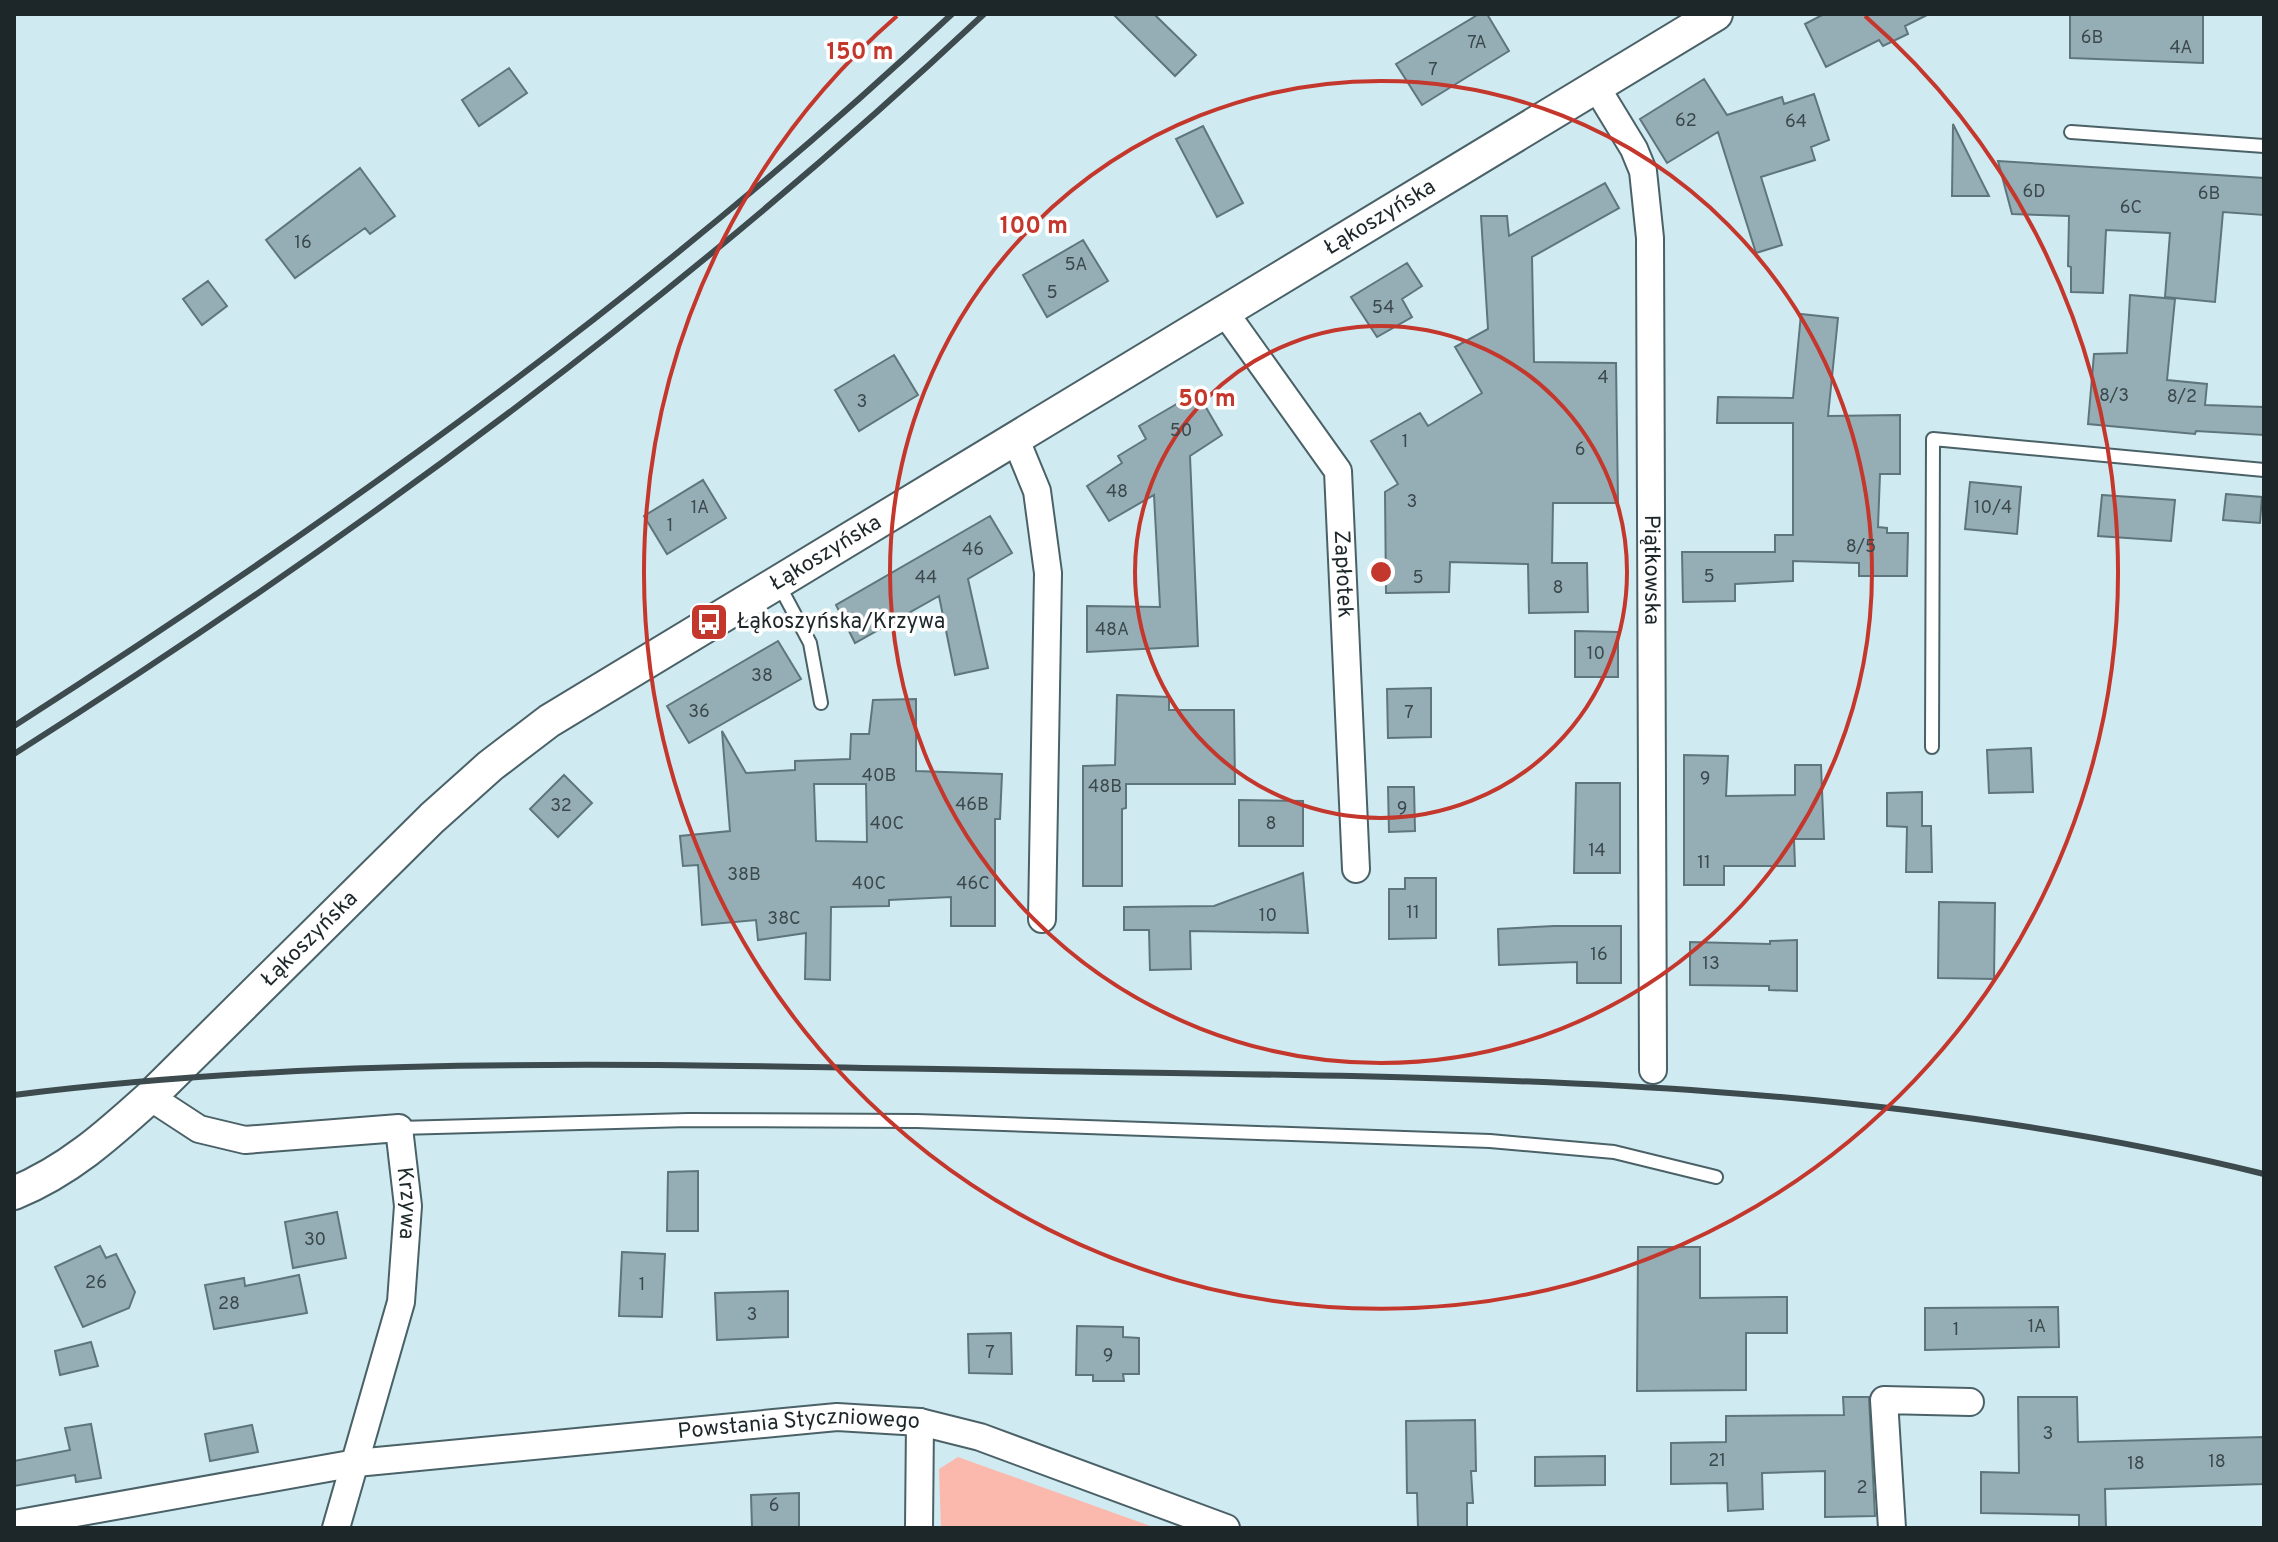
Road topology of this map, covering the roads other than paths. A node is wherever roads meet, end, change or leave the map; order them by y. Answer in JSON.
{"nodes":[{"id":1,"x":1716,"y":14,"type":"edge"},
{"id":2,"x":1595,"y":85,"type":"junction"},
{"id":3,"x":2071,"y":132,"type":"dead end"},
{"id":4,"x":2264,"y":146,"type":"edge"},
{"id":5,"x":1226,"y":314,"type":"junction"},
{"id":6,"x":1016,"y":440,"type":"junction"},
{"id":7,"x":2264,"y":470,"type":"edge"},
{"id":8,"x":778,"y":582,"type":"junction"},
{"id":9,"x":821,"y":703,"type":"dead end"},
{"id":10,"x":1932,"y":747,"type":"dead end"},
{"id":11,"x":1356,"y":869,"type":"dead end"},
{"id":12,"x":1042,"y":919,"type":"dead end"},
{"id":13,"x":1653,"y":1070,"type":"dead end"},
{"id":14,"x":150,"y":1097,"type":"junction"},
{"id":15,"x":399,"y":1128,"type":"junction"},
{"id":16,"x":1716,"y":1177,"type":"dead end"},
{"id":17,"x":14,"y":1193,"type":"edge"},
{"id":18,"x":1970,"y":1402,"type":"dead end"},
{"id":19,"x":920,"y":1422,"type":"junction"},
{"id":20,"x":356,"y":1463,"type":"junction"},
{"id":21,"x":14,"y":1524,"type":"edge"},
{"id":22,"x":336,"y":1528,"type":"edge"},
{"id":23,"x":919,"y":1528,"type":"edge"},
{"id":24,"x":1226,"y":1528,"type":"edge"},
{"id":25,"x":1892,"y":1528,"type":"edge"}],
"edges":[{"from":1,"to":2,"type":"street","name":"Łąkoszyńska"},
{"from":2,"to":5,"type":"street","name":"Łąkoszyńska"},
{"from":2,"to":13,"type":"street","name":"Piątkowska"},
{"from":3,"to":4,"type":"lane"},
{"from":5,"to":6,"type":"street","name":"Łąkoszyńska"},
{"from":5,"to":11,"type":"street","name":"Zapłotek"},
{"from":6,"to":8,"type":"street","name":"Łąkoszyńska"},
{"from":6,"to":12,"type":"street"},
{"from":7,"to":10,"type":"lane"},
{"from":8,"to":9,"type":"lane"},
{"from":8,"to":14,"type":"street","name":"Łąkoszyńska"},
{"from":14,"to":15,"type":"street"},
{"from":14,"to":17,"type":"street","name":"Łąkoszyńska"},
{"from":15,"to":16,"type":"lane"},
{"from":15,"to":20,"type":"street","name":"Krzywa"},
{"from":18,"to":25,"type":"street"},
{"from":19,"to":20,"type":"street","name":"Powstania Styczniowego"},
{"from":19,"to":23,"type":"street"},
{"from":19,"to":24,"type":"street","name":"Powstania Styczniowego"},
{"from":20,"to":21,"type":"street","name":"Powstania Styczniowego"},
{"from":20,"to":22,"type":"street","name":"Krzywa"}]}
